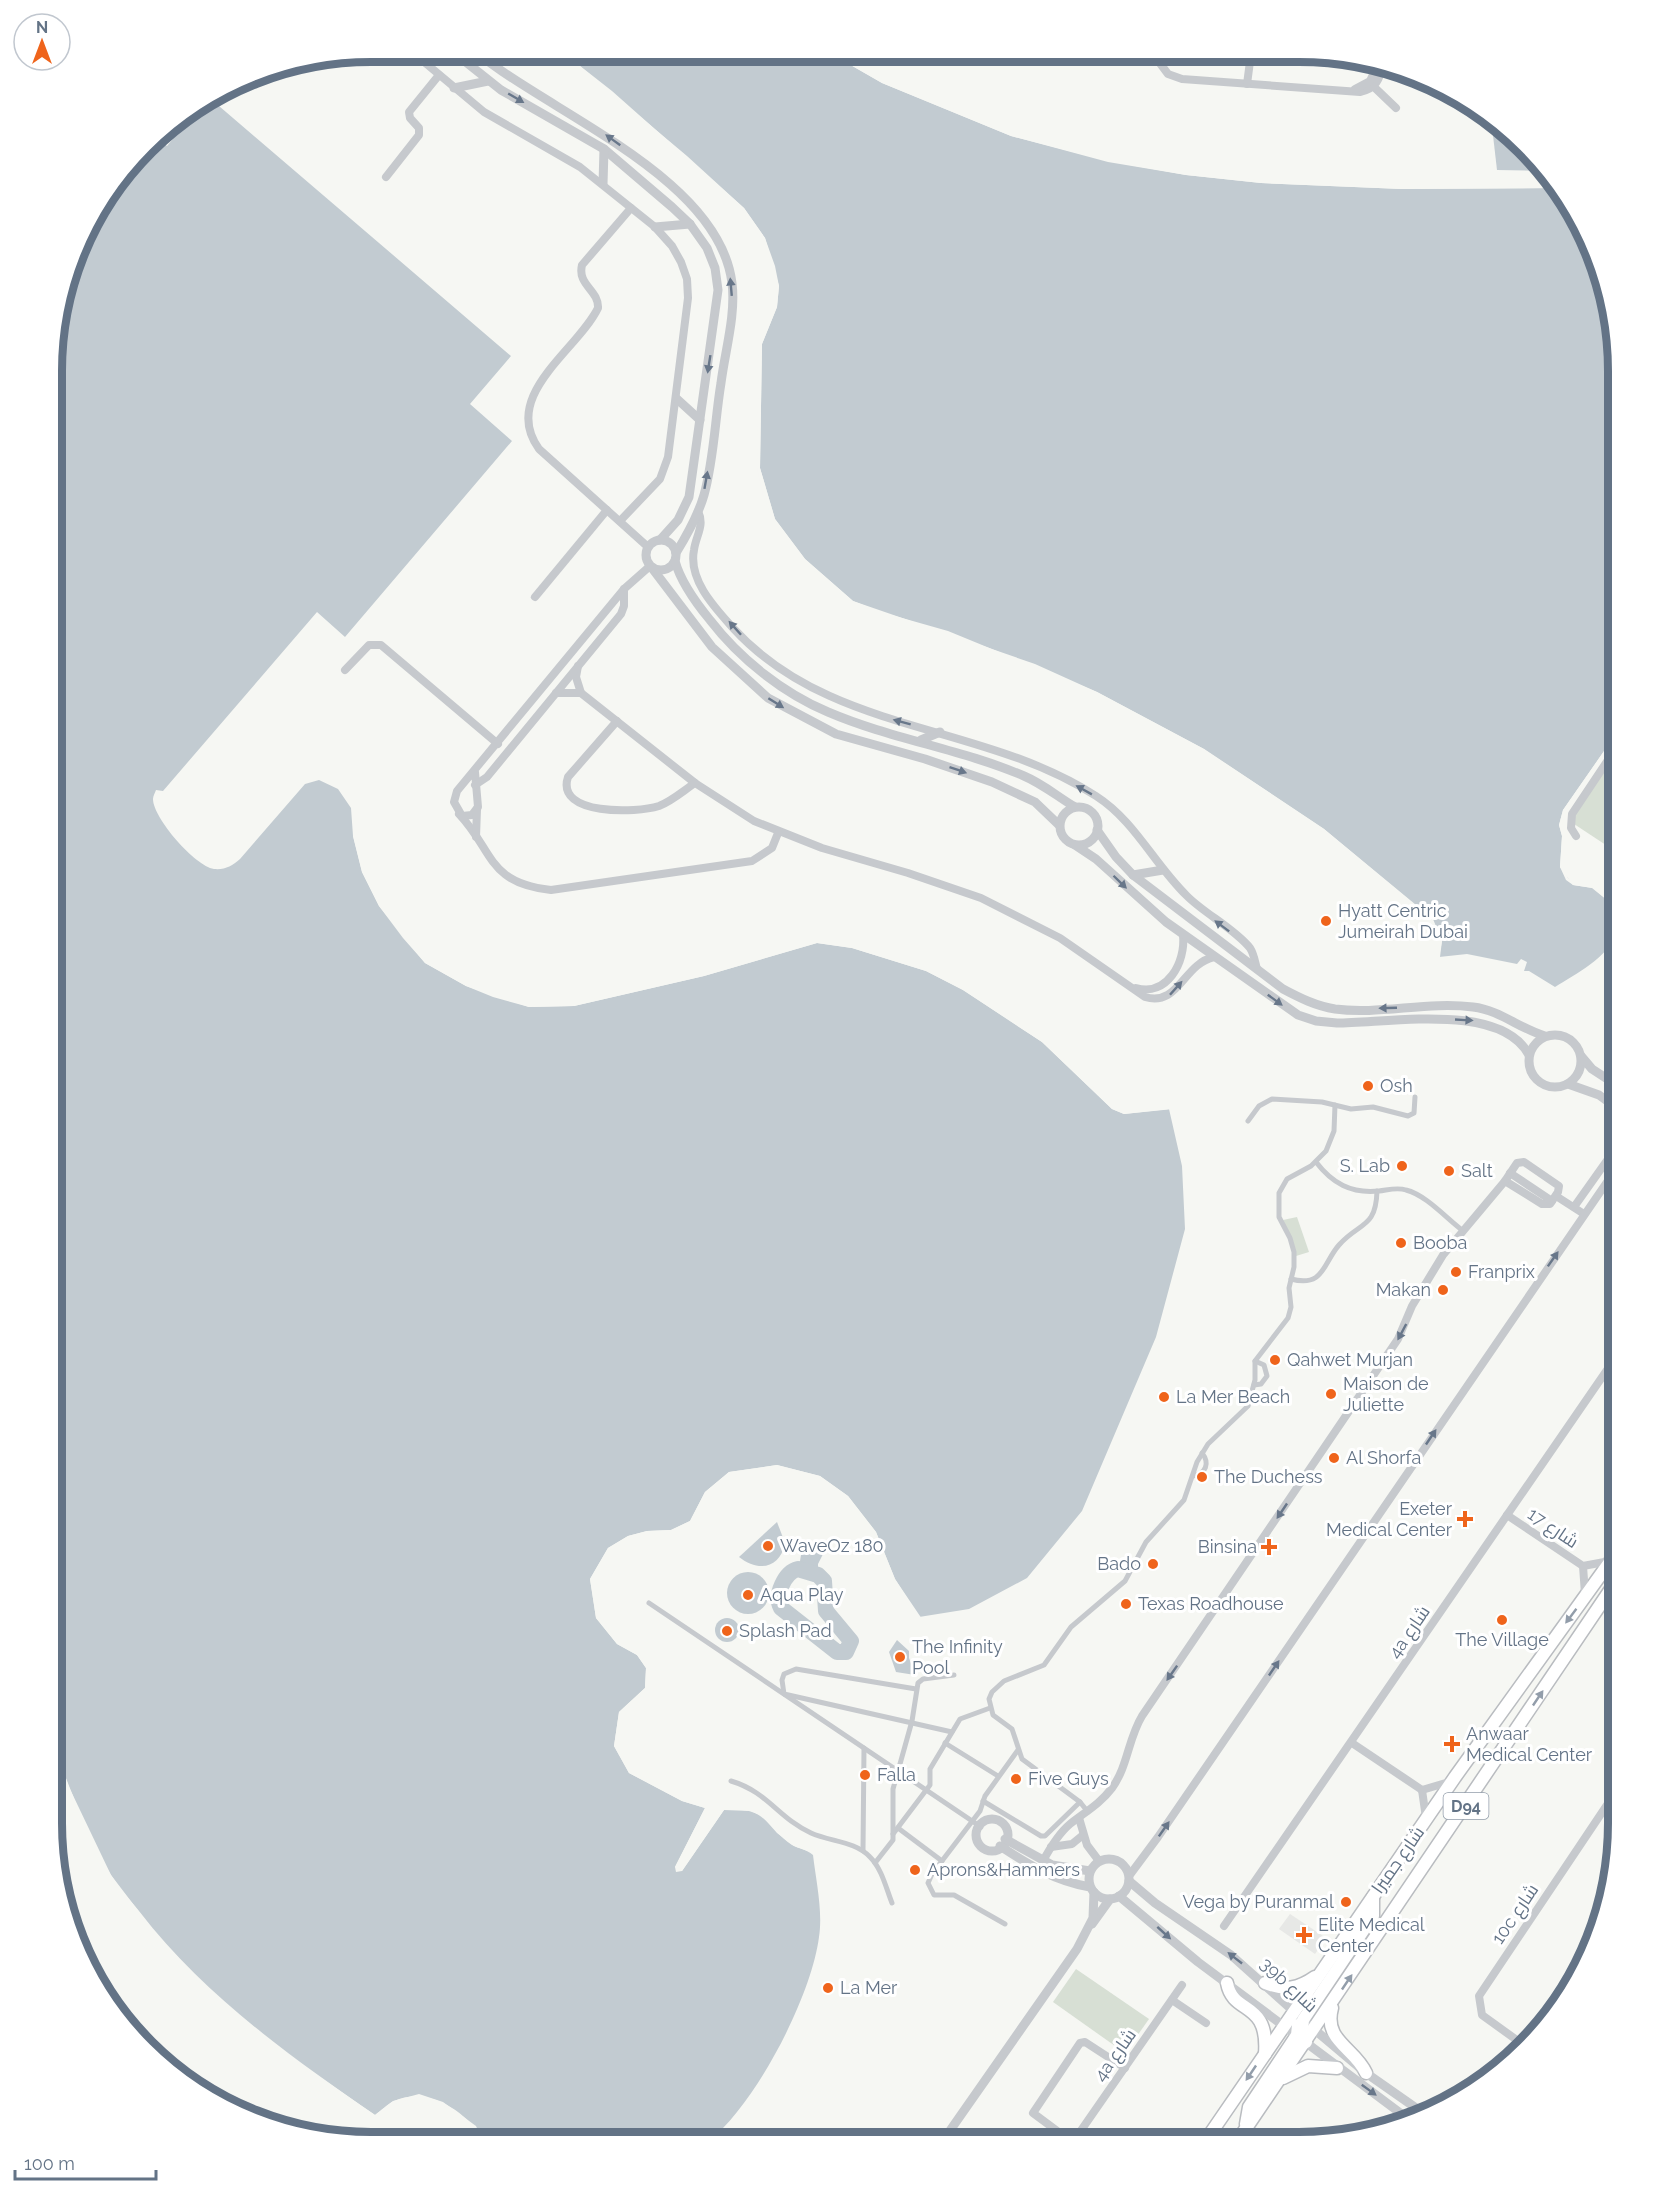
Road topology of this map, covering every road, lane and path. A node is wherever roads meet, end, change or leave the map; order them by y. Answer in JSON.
{"nodes":[{"id":1,"x":424,"y":62,"type":"edge"},
{"id":2,"x":465,"y":62,"type":"edge"},
{"id":3,"x":489,"y":62,"type":"edge"},
{"id":4,"x":1159,"y":62,"type":"dead end"},
{"id":5,"x":1250,"y":62,"type":"edge"},
{"id":6,"x":1375,"y":71,"type":"edge"},
{"id":7,"x":1379,"y":72,"type":"edge"},
{"id":8,"x":439,"y":75,"type":"junction"},
{"id":9,"x":488,"y":81,"type":"junction"},
{"id":10,"x":1247,"y":84,"type":"junction"},
{"id":11,"x":1373,"y":86,"type":"junction"},
{"id":12,"x":454,"y":88,"type":"junction"},
{"id":13,"x":1350,"y":90,"type":"junction"},
{"id":14,"x":1396,"y":108,"type":"dead end"},
{"id":15,"x":604,"y":149,"type":"junction"},
{"id":16,"x":386,"y":177,"type":"dead end"},
{"id":17,"x":603,"y":184,"type":"junction"},
{"id":18,"x":631,"y":208,"type":"junction"},
{"id":19,"x":690,"y":224,"type":"junction"},
{"id":20,"x":655,"y":227,"type":"junction"},
{"id":21,"x":676,"y":399,"type":"junction"},
{"id":22,"x":700,"y":420,"type":"junction"},
{"id":23,"x":607,"y":510,"type":"junction"},
{"id":24,"x":698,"y":511,"type":"junction"},
{"id":25,"x":620,"y":521,"type":"junction"},
{"id":26,"x":660,"y":540,"type":"junction"},
{"id":27,"x":648,"y":547,"type":"junction"},
{"id":28,"x":676,"y":557,"type":"junction"},
{"id":29,"x":651,"y":567,"type":"junction"},
{"id":30,"x":624,"y":589,"type":"junction"},
{"id":31,"x":535,"y":597,"type":"dead end"},
{"id":32,"x":578,"y":666,"type":"junction"},
{"id":33,"x":345,"y":670,"type":"dead end"},
{"id":34,"x":556,"y":693,"type":"junction"},
{"id":35,"x":581,"y":693,"type":"junction"},
{"id":36,"x":617,"y":722,"type":"junction"},
{"id":37,"x":940,"y":732,"type":"junction"},
{"id":38,"x":921,"y":740,"type":"junction"},
{"id":39,"x":498,"y":744,"type":"junction"},
{"id":40,"x":1608,"y":760,"type":"edge"},
{"id":41,"x":475,"y":772,"type":"junction"},
{"id":42,"x":695,"y":783,"type":"junction"},
{"id":43,"x":475,"y":785,"type":"junction"},
{"id":44,"x":1075,"y":807,"type":"junction"},
{"id":45,"x":477,"y":809,"type":"junction"},
{"id":46,"x":459,"y":813,"type":"junction"},
{"id":47,"x":1059,"y":825,"type":"junction"},
{"id":48,"x":1097,"y":830,"type":"junction"},
{"id":49,"x":778,"y":833,"type":"junction"},
{"id":50,"x":1576,"y":836,"type":"dead end"},
{"id":51,"x":476,"y":837,"type":"junction"},
{"id":52,"x":1075,"y":845,"type":"junction"},
{"id":53,"x":1163,"y":870,"type":"junction"},
{"id":54,"x":1133,"y":875,"type":"junction"},
{"id":55,"x":1183,"y":935,"type":"junction"},
{"id":56,"x":1214,"y":957,"type":"junction"},
{"id":57,"x":1257,"y":969,"type":"junction"},
{"id":58,"x":1133,"y":987,"type":"junction"},
{"id":59,"x":1545,"y":1036,"type":"junction"},
{"id":60,"x":1529,"y":1055,"type":"junction"},
{"id":61,"x":1581,"y":1056,"type":"junction"},
{"id":62,"x":1608,"y":1079,"type":"edge"},
{"id":63,"x":1568,"y":1084,"type":"junction"},
{"id":64,"x":1415,"y":1097,"type":"dead end"},
{"id":65,"x":1608,"y":1102,"type":"edge"},
{"id":66,"x":1335,"y":1105,"type":"junction"},
{"id":67,"x":1248,"y":1121,"type":"dead end"},
{"id":68,"x":1608,"y":1159,"type":"edge"},
{"id":69,"x":1316,"y":1162,"type":"junction"},
{"id":70,"x":1510,"y":1173,"type":"junction"},
{"id":71,"x":1505,"y":1180,"type":"junction"},
{"id":72,"x":1608,"y":1180,"type":"edge"},
{"id":73,"x":1377,"y":1191,"type":"junction"},
{"id":74,"x":1554,"y":1198,"type":"junction"},
{"id":75,"x":1574,"y":1207,"type":"junction"},
{"id":76,"x":1584,"y":1214,"type":"junction"},
{"id":77,"x":1462,"y":1230,"type":"junction"},
{"id":78,"x":1291,"y":1279,"type":"junction"},
{"id":79,"x":1256,"y":1361,"type":"junction"},
{"id":80,"x":1608,"y":1367,"type":"edge"},
{"id":81,"x":1254,"y":1385,"type":"junction"},
{"id":82,"x":1202,"y":1453,"type":"junction"},
{"id":83,"x":1193,"y":1476,"type":"junction"},
{"id":84,"x":1507,"y":1515,"type":"junction"},
{"id":85,"x":1608,"y":1558,"type":"edge"},
{"id":86,"x":1608,"y":1565,"type":"edge"},
{"id":87,"x":1583,"y":1566,"type":"junction"},
{"id":88,"x":1608,"y":1594,"type":"edge"},
{"id":89,"x":1584,"y":1598,"type":"junction"},
{"id":90,"x":1608,"y":1598,"type":"edge"},
{"id":91,"x":1605,"y":1599,"type":"junction"},
{"id":92,"x":649,"y":1603,"type":"dead end"},
{"id":93,"x":954,"y":1675,"type":"dead end"},
{"id":94,"x":916,"y":1689,"type":"junction"},
{"id":95,"x":784,"y":1694,"type":"junction"},
{"id":96,"x":990,"y":1708,"type":"junction"},
{"id":97,"x":912,"y":1721,"type":"junction"},
{"id":98,"x":952,"y":1732,"type":"junction"},
{"id":99,"x":945,"y":1743,"type":"junction"},
{"id":100,"x":1352,"y":1743,"type":"junction"},
{"id":101,"x":864,"y":1748,"type":"junction"},
{"id":102,"x":1018,"y":1750,"type":"junction"},
{"id":103,"x":898,"y":1771,"type":"junction"},
{"id":104,"x":998,"y":1776,"type":"junction"},
{"id":105,"x":1455,"y":1777,"type":"junction"},
{"id":106,"x":731,"y":1781,"type":"dead end"},
{"id":107,"x":927,"y":1790,"type":"junction"},
{"id":108,"x":1422,"y":1790,"type":"junction"},
{"id":109,"x":983,"y":1801,"type":"junction"},
{"id":110,"x":1080,"y":1802,"type":"junction"},
{"id":111,"x":1608,"y":1804,"type":"edge"},
{"id":112,"x":1088,"y":1812,"type":"junction"},
{"id":113,"x":1079,"y":1818,"type":"junction"},
{"id":114,"x":1426,"y":1820,"type":"junction"},
{"id":115,"x":977,"y":1824,"type":"junction"},
{"id":116,"x":898,"y":1828,"type":"junction"},
{"id":117,"x":893,"y":1834,"type":"junction"},
{"id":118,"x":1083,"y":1835,"type":"junction"},
{"id":119,"x":1003,"y":1843,"type":"junction"},
{"id":120,"x":1051,"y":1847,"type":"junction"},
{"id":121,"x":863,"y":1851,"type":"junction"},
{"id":122,"x":942,"y":1861,"type":"junction"},
{"id":123,"x":1043,"y":1861,"type":"junction"},
{"id":124,"x":1099,"y":1861,"type":"junction"},
{"id":125,"x":875,"y":1863,"type":"junction"},
{"id":126,"x":1090,"y":1871,"type":"junction"},
{"id":127,"x":1129,"y":1878,"type":"junction"},
{"id":128,"x":1092,"y":1890,"type":"junction"},
{"id":129,"x":1373,"y":1897,"type":"junction"},
{"id":130,"x":1114,"y":1898,"type":"junction"},
{"id":131,"x":892,"y":1903,"type":"dead end"},
{"id":132,"x":1005,"y":1924,"type":"dead end"},
{"id":133,"x":1090,"y":1926,"type":"junction"},
{"id":134,"x":1224,"y":1926,"type":"dead end"},
{"id":135,"x":1320,"y":1973,"type":"junction"},
{"id":136,"x":1227,"y":1983,"type":"junction"},
{"id":137,"x":1265,"y":1983,"type":"junction"},
{"id":138,"x":1182,"y":1985,"type":"dead end"},
{"id":139,"x":1172,"y":2000,"type":"junction"},
{"id":140,"x":1334,"y":2001,"type":"junction"},
{"id":141,"x":1294,"y":2011,"type":"junction"},
{"id":142,"x":1304,"y":2020,"type":"junction"},
{"id":143,"x":1206,"y":2023,"type":"dead end"},
{"id":144,"x":1284,"y":2025,"type":"junction"},
{"id":145,"x":1314,"y":2030,"type":"junction"},
{"id":146,"x":1301,"y":2039,"type":"junction"},
{"id":147,"x":1518,"y":2041,"type":"edge"},
{"id":148,"x":1265,"y":2054,"type":"junction"},
{"id":149,"x":1125,"y":2068,"type":"junction"},
{"id":150,"x":1337,"y":2068,"type":"junction"},
{"id":151,"x":1366,"y":2073,"type":"junction"},
{"id":152,"x":1275,"y":2085,"type":"junction"},
{"id":153,"x":1417,"y":2109,"type":"edge"},
{"id":154,"x":1403,"y":2114,"type":"edge"},
{"id":155,"x":1245,"y":2128,"type":"junction"},
{"id":156,"x":949,"y":2132,"type":"edge"},
{"id":157,"x":1058,"y":2132,"type":"edge"},
{"id":158,"x":1079,"y":2132,"type":"edge"},
{"id":159,"x":1212,"y":2132,"type":"edge"},
{"id":160,"x":1243,"y":2132,"type":"edge"}],
"edges":[{"from":1,"to":8,"type":"street"},
{"from":2,"to":9,"type":"street"},
{"from":24,"to":3,"type":"street","one_way":true},
{"from":4,"to":10,"type":"street"},
{"from":5,"to":10,"type":"street"},
{"from":6,"to":13,"type":"street"},
{"from":7,"to":11,"type":"street"},
{"from":8,"to":12,"type":"street"},
{"from":8,"to":16,"type":"street"},
{"from":9,"to":12,"type":"street"},
{"from":9,"to":15,"type":"street","one_way":true},
{"from":10,"to":13,"type":"street"},
{"from":11,"to":13,"type":"street"},
{"from":11,"to":14,"type":"street"},
{"from":12,"to":17,"type":"street"},
{"from":15,"to":17,"type":"street"},
{"from":15,"to":19,"type":"street"},
{"from":17,"to":18,"type":"street"},
{"from":18,"to":20,"type":"street"},
{"from":18,"to":23,"type":"street"},
{"from":19,"to":20,"type":"street"},
{"from":19,"to":22,"type":"street","one_way":true},
{"from":20,"to":21,"type":"street"},
{"from":21,"to":22,"type":"street"},
{"from":21,"to":25,"type":"street"},
{"from":22,"to":26,"type":"street"},
{"from":23,"to":25,"type":"street"},
{"from":23,"to":31,"type":"street"},
{"from":24,"to":28,"type":"street"},
{"from":37,"to":24,"type":"street","one_way":true},
{"from":25,"to":27,"type":"street"},
{"from":26,"to":27,"type":"street"},
{"from":26,"to":28,"type":"street"},
{"from":27,"to":29,"type":"street"},
{"from":28,"to":29,"type":"street"},
{"from":28,"to":38,"type":"street"},
{"from":29,"to":30,"type":"street"},
{"from":29,"to":47,"type":"street","one_way":true},
{"from":30,"to":32,"type":"street"},
{"from":30,"to":39,"type":"street"},
{"from":32,"to":34,"type":"street"},
{"from":32,"to":35,"type":"street"},
{"from":33,"to":39,"type":"street"},
{"from":34,"to":35,"type":"street"},
{"from":34,"to":43,"type":"street"},
{"from":35,"to":36,"type":"street"},
{"from":36,"to":42,"type":"street"},
{"from":36,"to":42,"type":"street"},
{"from":37,"to":38,"type":"street"},
{"from":53,"to":37,"type":"street","one_way":true},
{"from":38,"to":44,"type":"street"},
{"from":39,"to":41,"type":"street"},
{"from":40,"to":50,"type":"street"},
{"from":41,"to":43,"type":"street"},
{"from":41,"to":46,"type":"street"},
{"from":42,"to":49,"type":"street"},
{"from":43,"to":45,"type":"street"},
{"from":44,"to":47,"type":"street"},
{"from":44,"to":48,"type":"street"},
{"from":45,"to":46,"type":"street"},
{"from":45,"to":51,"type":"street"},
{"from":46,"to":51,"type":"street"},
{"from":47,"to":52,"type":"street"},
{"from":48,"to":52,"type":"street"},
{"from":48,"to":54,"type":"street"},
{"from":49,"to":51,"type":"street"},
{"from":49,"to":58,"type":"street"},
{"from":52,"to":55,"type":"street","one_way":true},
{"from":53,"to":54,"type":"street"},
{"from":57,"to":53,"type":"street","one_way":true},
{"from":54,"to":57,"type":"street"},
{"from":55,"to":56,"type":"street"},
{"from":55,"to":58,"type":"street"},
{"from":58,"to":56,"type":"street","one_way":true},
{"from":56,"to":60,"type":"street","one_way":true},
{"from":59,"to":57,"type":"street","one_way":true},
{"from":59,"to":60,"type":"street"},
{"from":59,"to":61,"type":"street"},
{"from":60,"to":63,"type":"street"},
{"from":61,"to":62,"type":"street"},
{"from":61,"to":63,"type":"street"},
{"from":63,"to":65,"type":"street"},
{"from":64,"to":66,"type":"street"},
{"from":66,"to":67,"type":"street"},
{"from":66,"to":69,"type":"street"},
{"from":68,"to":75,"type":"street"},
{"from":69,"to":73,"type":"street"},
{"from":69,"to":78,"type":"street"},
{"from":70,"to":71,"type":"street"},
{"from":70,"to":74,"type":"street"},
{"from":70,"to":74,"type":"street"},
{"from":71,"to":74,"type":"street"},
{"from":71,"to":77,"type":"street"},
{"from":72,"to":76,"type":"street"},
{"from":73,"to":77,"type":"street"},
{"from":73,"to":78,"type":"street"},
{"from":74,"to":75,"type":"street"},
{"from":75,"to":76,"type":"street"},
{"from":127,"to":76,"type":"street","one_way":true},
{"from":77,"to":112,"type":"street","one_way":true},
{"from":78,"to":79,"type":"street"},
{"from":79,"to":81,"type":"street"},
{"from":79,"to":81,"type":"street"},
{"from":80,"to":84,"type":"street","name":"4a شارع"},
{"from":81,"to":82,"type":"street"},
{"from":82,"to":83,"type":"street"},
{"from":82,"to":83,"type":"street"},
{"from":83,"to":96,"type":"street"},
{"from":84,"to":87,"type":"street","name":"شارع 17"},
{"from":84,"to":100,"type":"street","name":"4a شارع"},
{"from":85,"to":87,"type":"street","name":"شارع 17"},
{"from":86,"to":89,"type":"main road","name":"شارع جميرا","number":"D94"},
{"from":87,"to":89,"type":"street","name":"شارع 17"},
{"from":88,"to":91,"type":"main road","name":"شارع جميرا","number":"D94"},
{"from":89,"to":105,"type":"main road","name":"شارع جميرا","number":"D94","one_way":true},
{"from":90,"to":91,"type":"street"},
{"from":140,"to":91,"type":"main road","name":"شارع جميرا","number":"D94","one_way":true},
{"from":92,"to":95,"type":"street"},
{"from":93,"to":94,"type":"street"},
{"from":94,"to":95,"type":"street"},
{"from":94,"to":97,"type":"street"},
{"from":95,"to":97,"type":"street"},
{"from":95,"to":101,"type":"street"},
{"from":96,"to":98,"type":"street"},
{"from":96,"to":102,"type":"street"},
{"from":97,"to":98,"type":"street"},
{"from":97,"to":103,"type":"street"},
{"from":98,"to":99,"type":"street"},
{"from":99,"to":104,"type":"street"},
{"from":99,"to":107,"type":"street"},
{"from":100,"to":108,"type":"street"},
{"from":100,"to":134,"type":"street","name":"4a شارع"},
{"from":101,"to":103,"type":"street"},
{"from":101,"to":121,"type":"street"},
{"from":102,"to":104,"type":"street"},
{"from":102,"to":110,"type":"street"},
{"from":103,"to":107,"type":"street"},
{"from":103,"to":117,"type":"street"},
{"from":104,"to":109,"type":"street"},
{"from":105,"to":108,"type":"street"},
{"from":105,"to":114,"type":"main road","name":"شارع جميرا","number":"D94"},
{"from":106,"to":121,"type":"street"},
{"from":107,"to":115,"type":"street"},
{"from":107,"to":116,"type":"street"},
{"from":108,"to":114,"type":"street"},
{"from":109,"to":110,"type":"street"},
{"from":109,"to":115,"type":"street"},
{"from":110,"to":112,"type":"street"},
{"from":111,"to":147,"type":"street","name":"10c شارع"},
{"from":112,"to":113,"type":"street"},
{"from":113,"to":118,"type":"street"},
{"from":113,"to":120,"type":"street"},
{"from":114,"to":129,"type":"main road","name":"شارع جميرا","number":"D94"},
{"from":115,"to":119,"type":"street"},
{"from":115,"to":119,"type":"street"},
{"from":115,"to":122,"type":"street"},
{"from":116,"to":117,"type":"street"},
{"from":116,"to":122,"type":"street"},
{"from":117,"to":125,"type":"street"},
{"from":118,"to":120,"type":"street"},
{"from":118,"to":124,"type":"street"},
{"from":119,"to":123,"type":"street"},
{"from":119,"to":128,"type":"street"},
{"from":120,"to":123,"type":"street"},
{"from":121,"to":125,"type":"street"},
{"from":122,"to":132,"type":"street"},
{"from":123,"to":126,"type":"street"},
{"from":124,"to":126,"type":"street"},
{"from":124,"to":127,"type":"street"},
{"from":125,"to":131,"type":"street"},
{"from":126,"to":128,"type":"street"},
{"from":127,"to":130,"type":"street"},
{"from":137,"to":127,"type":"street","name":"39b شارع","one_way":true},
{"from":128,"to":130,"type":"street"},
{"from":128,"to":133,"type":"street"},
{"from":129,"to":135,"type":"main road","name":"شارع جميرا","number":"D94"},
{"from":129,"to":142,"type":"main road"},
{"from":130,"to":133,"type":"street"},
{"from":130,"to":136,"type":"street","name":"39b شارع","one_way":true},
{"from":133,"to":156,"type":"street"},
{"from":135,"to":137,"type":"main road"},
{"from":135,"to":141,"type":"main road","name":"شارع جميرا","number":"D94"},
{"from":136,"to":144,"type":"street","name":"39b شارع"},
{"from":136,"to":148,"type":"main road"},
{"from":137,"to":141,"type":"street","name":"39b شارع"},
{"from":138,"to":139,"type":"street","name":"4a شارع"},
{"from":139,"to":143,"type":"street"},
{"from":139,"to":149,"type":"street","name":"4a شارع"},
{"from":140,"to":145,"type":"main road","name":"شارع جميرا","number":"D94"},
{"from":140,"to":151,"type":"main road"},
{"from":141,"to":142,"type":"street","name":"39b شارع"},
{"from":141,"to":144,"type":"main road","name":"شارع جميرا","number":"D94"},
{"from":141,"to":146,"type":"main road"},
{"from":142,"to":145,"type":"street","name":"39b شارع"},
{"from":142,"to":146,"type":"main road"},
{"from":144,"to":146,"type":"street","name":"39b شارع"},
{"from":144,"to":148,"type":"main road","name":"شارع جميرا","number":"D94"},
{"from":145,"to":146,"type":"main road","name":"شارع جميرا","number":"D94"},
{"from":145,"to":151,"type":"street","name":"39b شارع"},
{"from":146,"to":150,"type":"street","name":"39b شارع"},
{"from":146,"to":152,"type":"main road","name":"شارع جميرا","number":"D94"},
{"from":146,"to":155,"type":"main road"},
{"from":148,"to":159,"type":"main road","name":"شارع جميرا","number":"D94","one_way":true},
{"from":149,"to":157,"type":"street"},
{"from":149,"to":158,"type":"street","name":"4a شارع"},
{"from":150,"to":152,"type":"main road"},
{"from":150,"to":154,"type":"street","name":"39b شارع","one_way":true},
{"from":151,"to":153,"type":"street","name":"39b شارع"},
{"from":152,"to":155,"type":"main road","name":"شارع جميرا","number":"D94"},
{"from":155,"to":160,"type":"main road","name":"شارع جميرا","number":"D94"}]}
